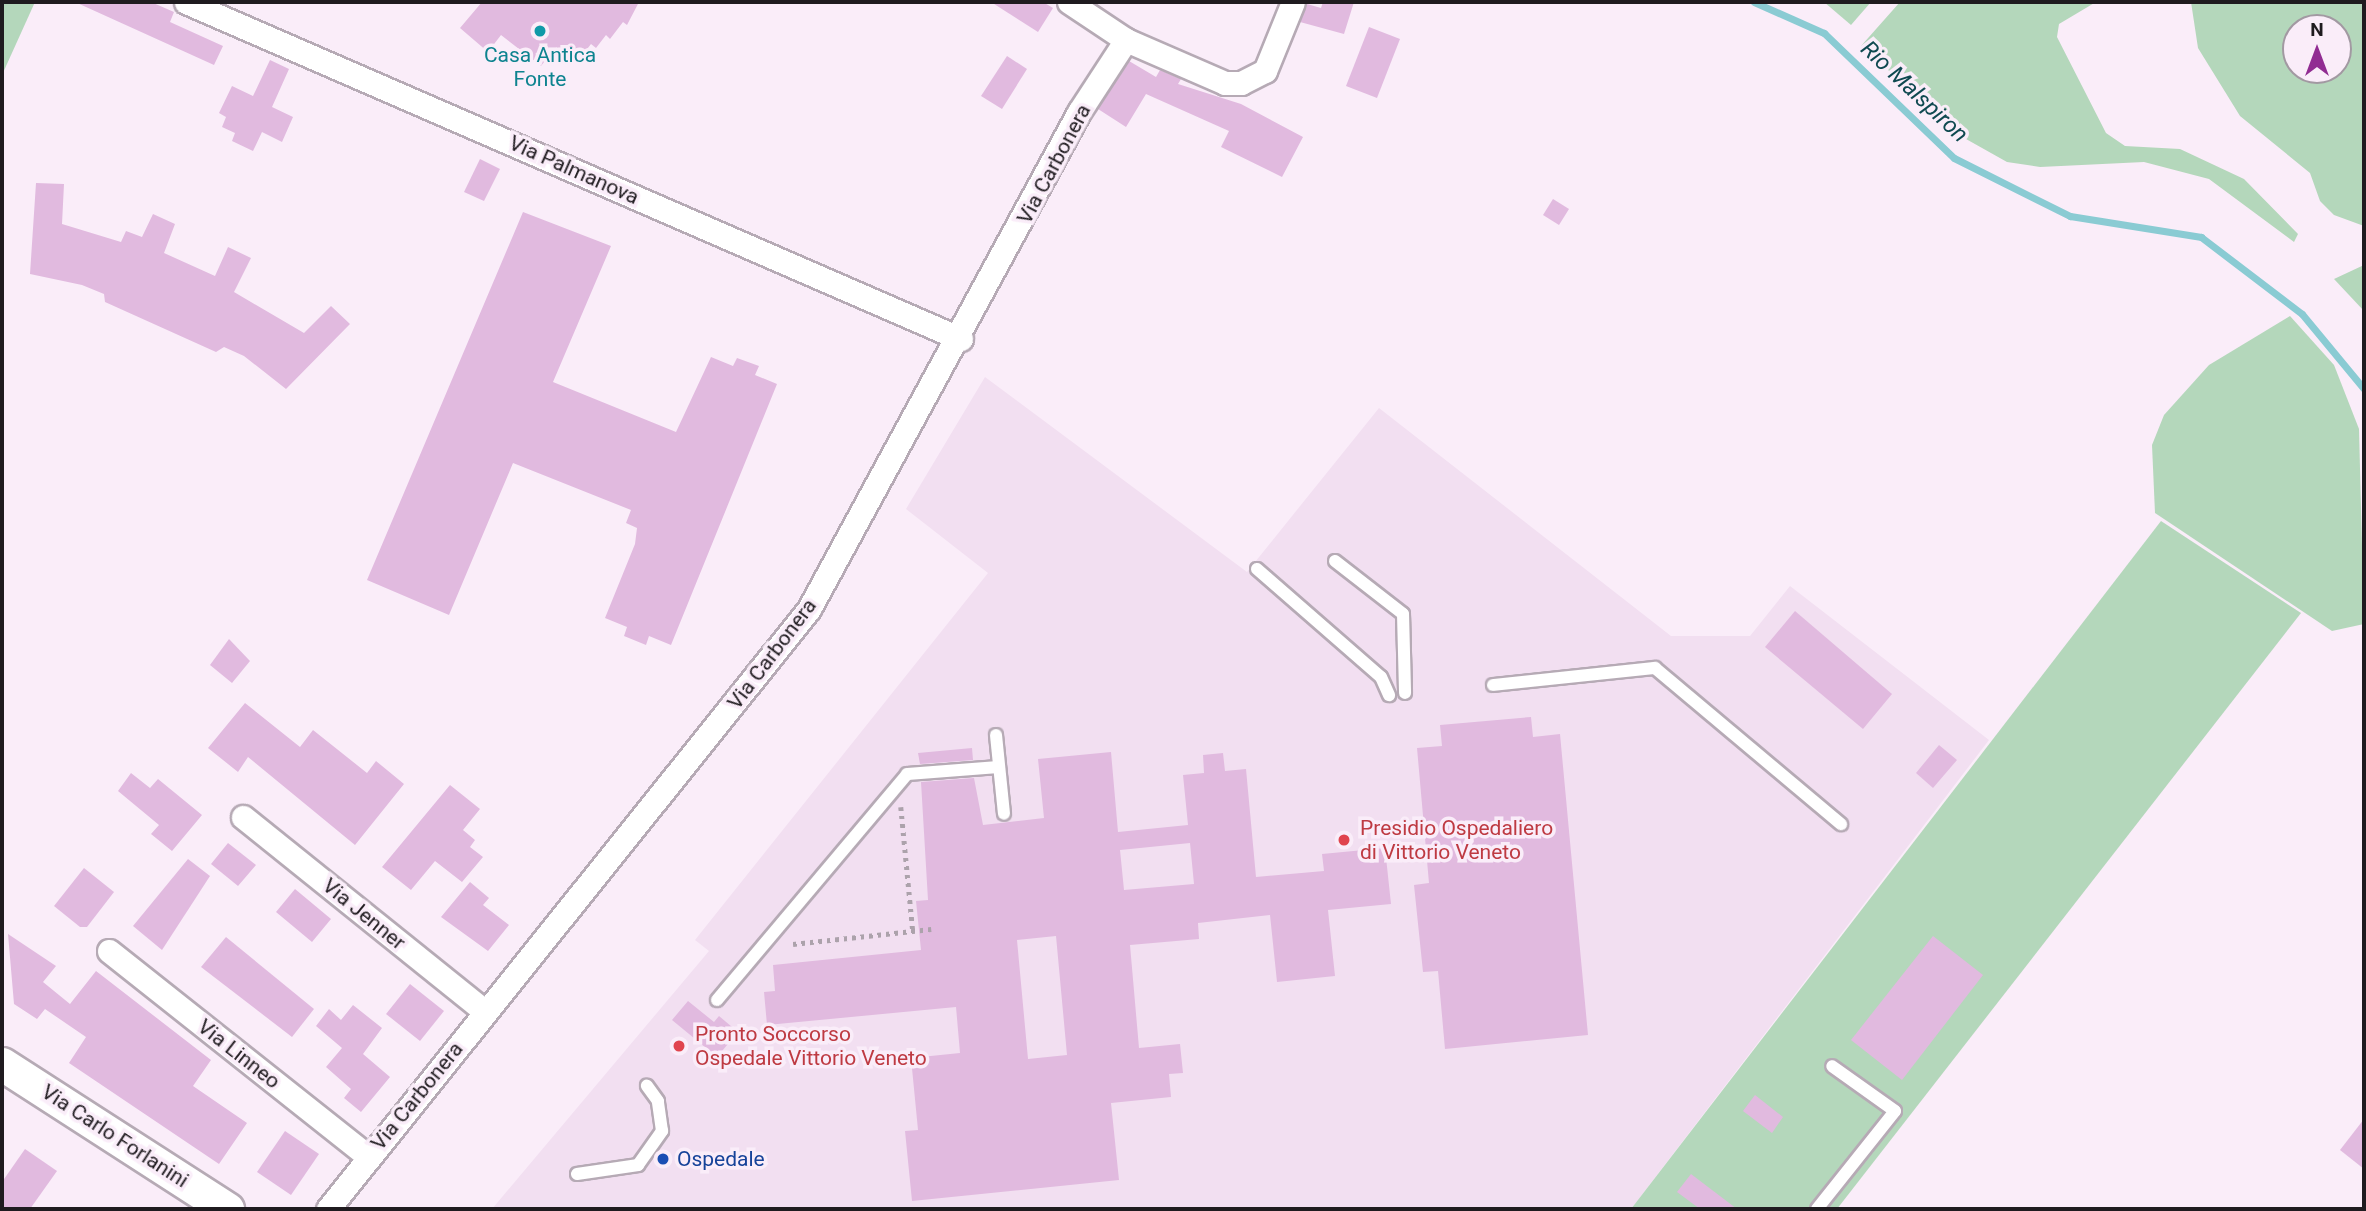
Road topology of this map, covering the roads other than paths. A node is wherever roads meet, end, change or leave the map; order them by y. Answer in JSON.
{"nodes":[{"id":1,"x":187,"y":2,"type":"edge"},
{"id":2,"x":1069,"y":2,"type":"edge"},
{"id":3,"x":1293,"y":2,"type":"edge"},
{"id":4,"x":1126,"y":40,"type":"junction"},
{"id":5,"x":961,"y":338,"type":"junction"},
{"id":6,"x":1335,"y":562,"type":"dead end"},
{"id":7,"x":1257,"y":569,"type":"dead end"},
{"id":8,"x":1493,"y":685,"type":"dead end"},
{"id":9,"x":1405,"y":693,"type":"dead end"},
{"id":10,"x":1389,"y":695,"type":"dead end"},
{"id":11,"x":996,"y":735,"type":"dead end"},
{"id":12,"x":999,"y":767,"type":"junction"},
{"id":13,"x":1004,"y":814,"type":"dead end"},
{"id":14,"x":243,"y":817,"type":"dead end"},
{"id":15,"x":1841,"y":824,"type":"dead end"},
{"id":16,"x":109,"y":951,"type":"dead end"},
{"id":17,"x":717,"y":1000,"type":"dead end"},
{"id":18,"x":485,"y":1011,"type":"junction"},
{"id":19,"x":2,"y":1064,"type":"edge"},
{"id":20,"x":1832,"y":1066,"type":"dead end"},
{"id":21,"x":647,"y":1086,"type":"dead end"},
{"id":22,"x":369,"y":1157,"type":"junction"},
{"id":23,"x":577,"y":1174,"type":"dead end"},
{"id":24,"x":227,"y":1209,"type":"edge"},
{"id":25,"x":328,"y":1209,"type":"edge"},
{"id":26,"x":1817,"y":1209,"type":"edge"}],
"edges":[{"from":1,"to":5,"type":"street","name":"Via Palmanova"},
{"from":2,"to":4,"type":"street"},
{"from":3,"to":4,"type":"street"},
{"from":4,"to":5,"type":"street","name":"Via Carbonera"},
{"from":5,"to":18,"type":"street","name":"Via Carbonera"},
{"from":6,"to":9,"type":"lane"},
{"from":7,"to":10,"type":"lane"},
{"from":8,"to":15,"type":"lane"},
{"from":11,"to":12,"type":"lane"},
{"from":12,"to":13,"type":"lane"},
{"from":12,"to":17,"type":"lane"},
{"from":14,"to":18,"type":"street","name":"Via Jenner"},
{"from":16,"to":22,"type":"street","name":"Via Linneo"},
{"from":18,"to":22,"type":"street","name":"Via Carbonera"},
{"from":19,"to":24,"type":"street","name":"Via Carlo Forlanini"},
{"from":20,"to":26,"type":"lane"},
{"from":21,"to":23,"type":"lane"},
{"from":22,"to":25,"type":"street","name":"Via Carbonera"}]}
